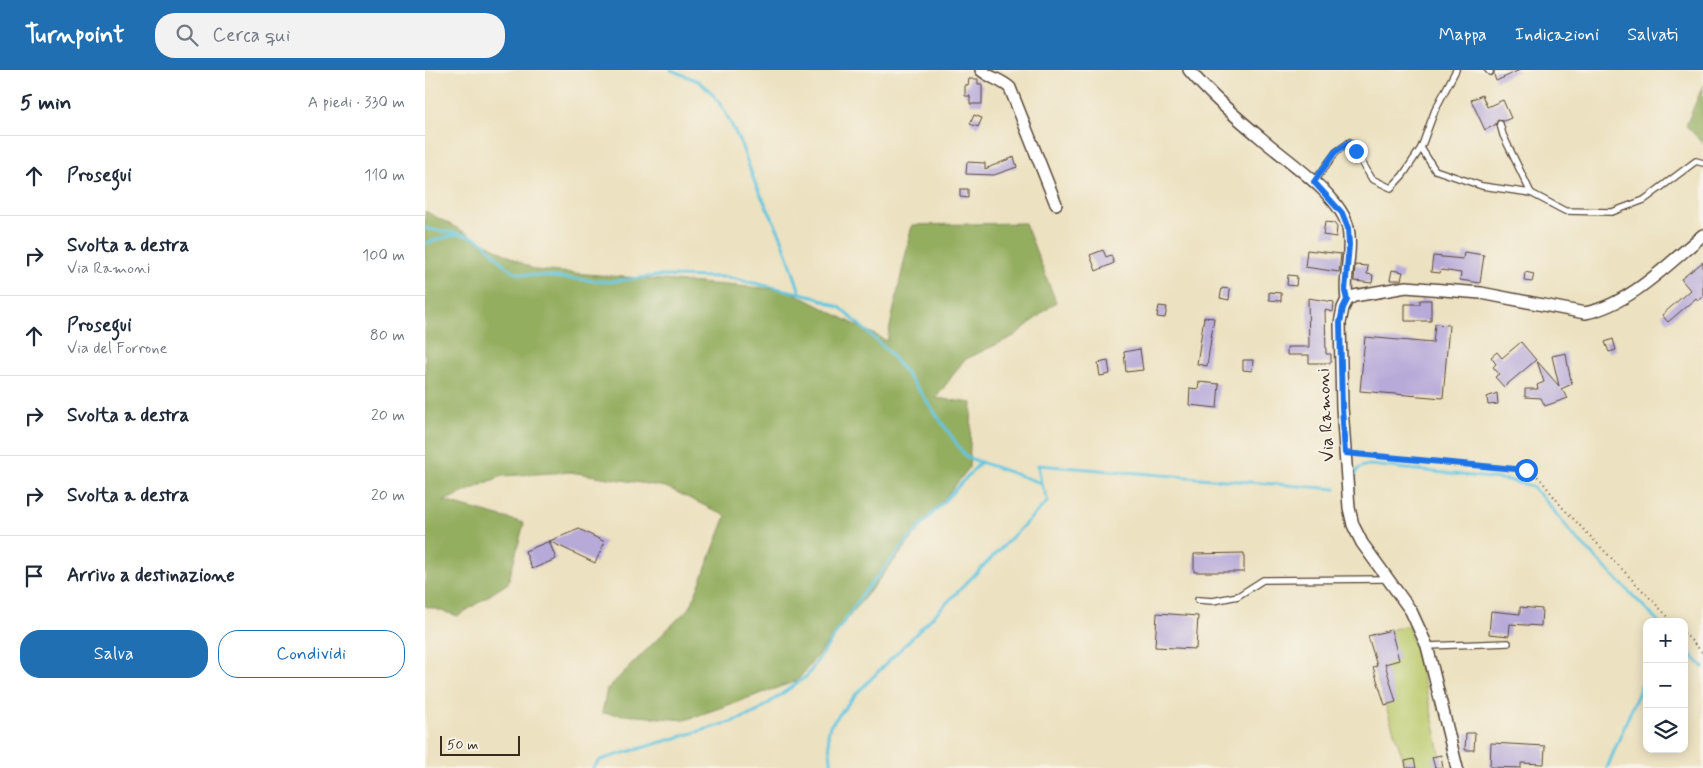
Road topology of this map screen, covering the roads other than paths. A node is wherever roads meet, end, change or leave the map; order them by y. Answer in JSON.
{"nodes":[{"id":1,"x":981,"y":70,"type":"edge"},
{"id":2,"x":1189,"y":70,"type":"edge"},
{"id":3,"x":1456,"y":70,"type":"edge"},
{"id":4,"x":1500,"y":124,"type":"dead end"},
{"id":5,"x":1421,"y":148,"type":"junction"},
{"id":6,"x":1703,"y":163,"type":"edge"},
{"id":7,"x":1314,"y":182,"type":"junction"},
{"id":8,"x":1531,"y":193,"type":"junction"},
{"id":9,"x":1056,"y":204,"type":"dead end"},
{"id":10,"x":1703,"y":235,"type":"edge"},
{"id":11,"x":1347,"y":300,"type":"junction"},
{"id":12,"x":1386,"y":579,"type":"junction"},
{"id":13,"x":1198,"y":600,"type":"dead end"},
{"id":14,"x":1508,"y":643,"type":"dead end"},
{"id":15,"x":1427,"y":646,"type":"junction"},
{"id":16,"x":1457,"y":768,"type":"edge"}],
"edges":[{"from":1,"to":9,"type":"street"},
{"from":2,"to":7,"type":"street","name":"Via Ramoni"},
{"from":3,"to":5,"type":"lane"},
{"from":4,"to":8,"type":"lane"},
{"from":5,"to":7,"type":"lane"},
{"from":5,"to":8,"type":"lane"},
{"from":6,"to":8,"type":"lane"},
{"from":7,"to":11,"type":"street","name":"Via Ramoni"},
{"from":10,"to":11,"type":"street"},
{"from":11,"to":12,"type":"street","name":"Via Ramoni"},
{"from":12,"to":13,"type":"lane"},
{"from":12,"to":15,"type":"street","name":"Via Ramoni"},
{"from":14,"to":15,"type":"lane"},
{"from":15,"to":16,"type":"street","name":"Via Ramoni"}]}
